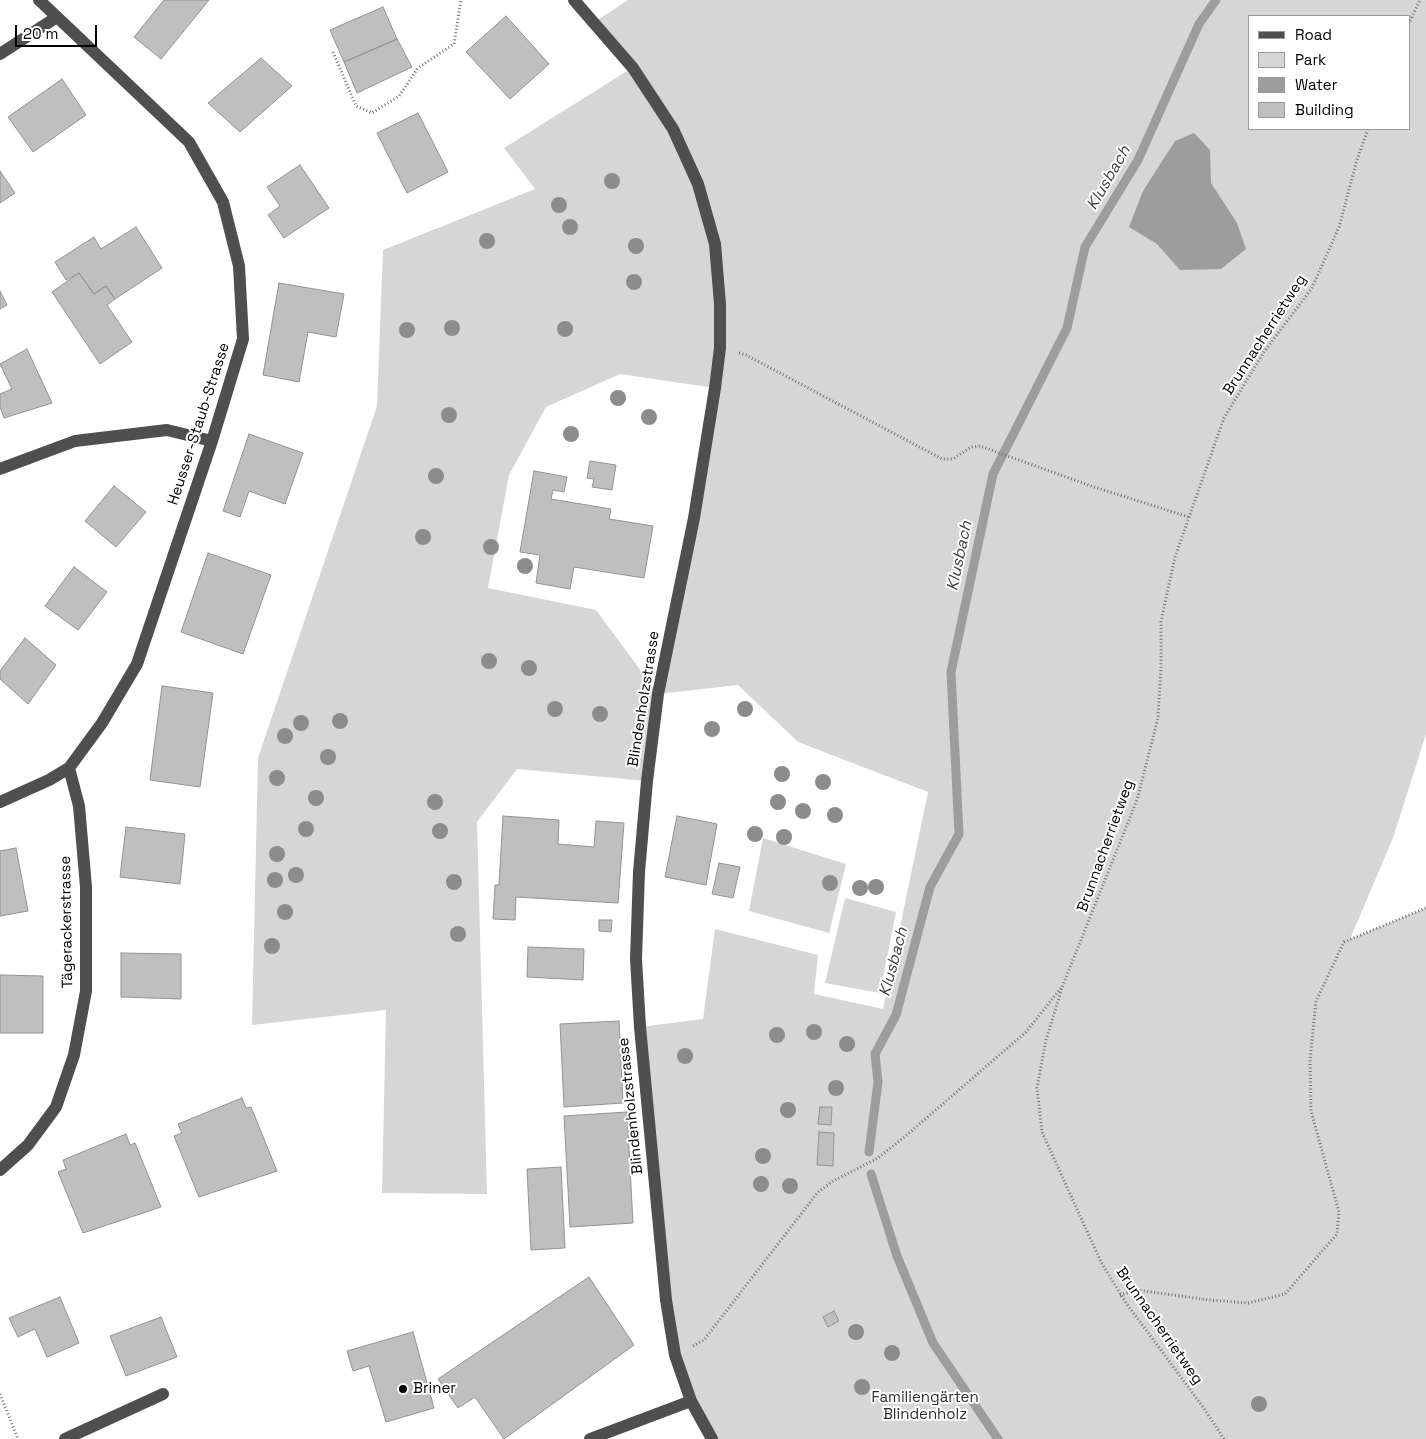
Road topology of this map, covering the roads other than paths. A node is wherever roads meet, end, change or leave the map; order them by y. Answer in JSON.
{"nodes":[{"id":1,"x":39,"y":0,"type":"edge"},
{"id":2,"x":574,"y":0,"type":"edge"},
{"id":3,"x":57,"y":18,"type":"junction"},
{"id":4,"x":0,"y":54,"type":"edge"},
{"id":5,"x":212,"y":441,"type":"junction"},
{"id":6,"x":0,"y":469,"type":"edge"},
{"id":7,"x":69,"y":768,"type":"junction"},
{"id":8,"x":0,"y":802,"type":"edge"},
{"id":9,"x":0,"y":1170,"type":"edge"},
{"id":10,"x":163,"y":1394,"type":"dead end"},
{"id":11,"x":691,"y":1400,"type":"junction"},
{"id":12,"x":65,"y":1439,"type":"edge"},
{"id":13,"x":590,"y":1439,"type":"edge"},
{"id":14,"x":712,"y":1439,"type":"edge"}],
"edges":[{"from":1,"to":3,"type":"street","name":"Heusser-Staub-Strasse"},
{"from":2,"to":11,"type":"street","name":"Blindenholzstrasse"},
{"from":3,"to":4,"type":"street"},
{"from":3,"to":5,"type":"street","name":"Heusser-Staub-Strasse"},
{"from":5,"to":6,"type":"street"},
{"from":5,"to":7,"type":"street","name":"Heusser-Staub-Strasse"},
{"from":7,"to":8,"type":"street","name":"Heusser-Staub-Strasse"},
{"from":7,"to":9,"type":"street","name":"Tägerackerstrasse"},
{"from":10,"to":12,"type":"street"},
{"from":11,"to":13,"type":"street"},
{"from":11,"to":14,"type":"street","name":"Blindenholzstrasse"}]}
